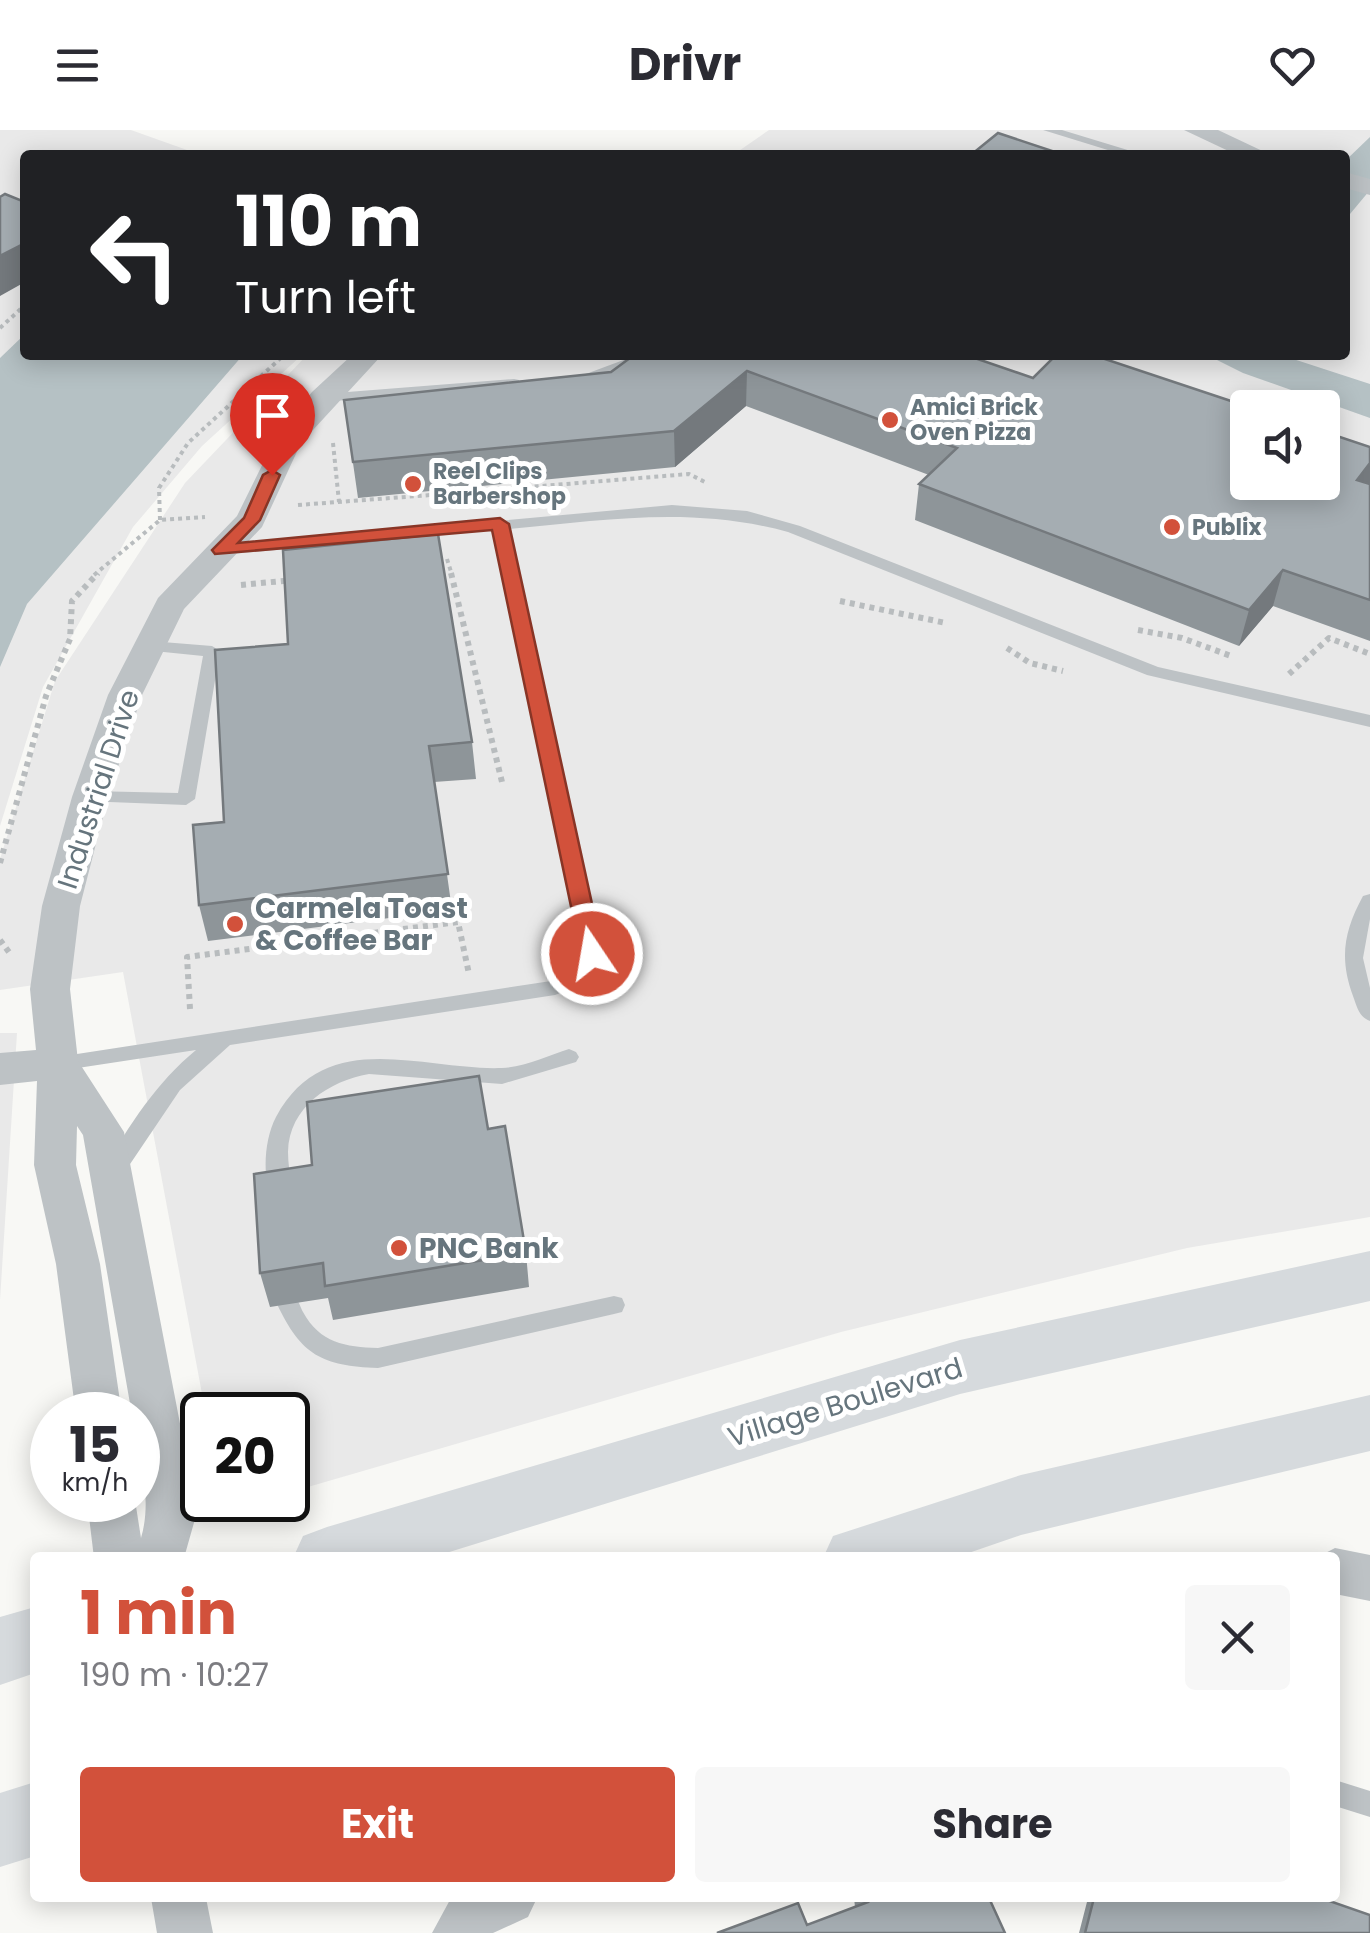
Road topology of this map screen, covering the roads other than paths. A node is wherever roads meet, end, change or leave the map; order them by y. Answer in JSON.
{"nodes":[{"id":1,"x":1049,"y":130,"type":"edge"},
{"id":2,"x":1196,"y":130,"type":"edge"},
{"id":3,"x":1120,"y":150,"type":"edge"},
{"id":4,"x":1246,"y":150,"type":"edge"},
{"id":5,"x":363,"y":360,"type":"edge"},
{"id":6,"x":638,"y":360,"type":"edge"},
{"id":7,"x":567,"y":379,"type":"edge"},
{"id":8,"x":534,"y":382,"type":"edge"},
{"id":9,"x":316,"y":405,"type":"junction"},
{"id":10,"x":500,"y":524,"type":"junction"},
{"id":11,"x":222,"y":534,"type":"junction"},
{"id":12,"x":150,"y":646,"type":"junction"},
{"id":13,"x":1370,"y":721,"type":"edge"},
{"id":14,"x":90,"y":797,"type":"junction"},
{"id":15,"x":1370,"y":901,"type":"edge"},
{"id":16,"x":1370,"y":1014,"type":"edge"},
{"id":17,"x":228,"y":1039,"type":"junction"},
{"id":18,"x":568,"y":1057,"type":"dead end"},
{"id":19,"x":58,"y":1062,"type":"junction"},
{"id":20,"x":0,"y":1069,"type":"edge"},
{"id":21,"x":111,"y":1176,"type":"junction"},
{"id":22,"x":280,"y":1206,"type":"edge"},
{"id":23,"x":1370,"y":1276,"type":"edge"},
{"id":24,"x":288,"y":1304,"type":"edge"},
{"id":25,"x":614,"y":1305,"type":"dead end"},
{"id":26,"x":96,"y":1392,"type":"edge"},
{"id":27,"x":1370,"y":1423,"type":"edge"},
{"id":28,"x":114,"y":1522,"type":"edge"},
{"id":29,"x":118,"y":1552,"type":"edge"},
{"id":30,"x":161,"y":1552,"type":"edge"},
{"id":31,"x":347,"y":1552,"type":"edge"},
{"id":32,"x":876,"y":1552,"type":"edge"},
{"id":33,"x":1340,"y":1572,"type":"edge"},
{"id":34,"x":1370,"y":1578,"type":"edge"},
{"id":35,"x":30,"y":1642,"type":"edge"},
{"id":36,"x":0,"y":1651,"type":"edge"},
{"id":37,"x":1340,"y":1794,"type":"edge"},
{"id":38,"x":1370,"y":1804,"type":"edge"},
{"id":39,"x":30,"y":1821,"type":"edge"},
{"id":40,"x":0,"y":1830,"type":"edge"},
{"id":41,"x":180,"y":1902,"type":"edge"},
{"id":42,"x":499,"y":1902,"type":"edge"},
{"id":43,"x":184,"y":1933,"type":"edge"},
{"id":44,"x":460,"y":1933,"type":"edge"}],
"edges":[{"from":1,"to":3,"type":"lane"},
{"from":2,"to":4,"type":"street"},
{"from":5,"to":9,"type":"street","name":"Industrial Drive"},
{"from":6,"to":7,"type":"lane"},
{"from":8,"to":9,"type":"lane"},
{"from":9,"to":11,"type":"street","name":"Industrial Drive"},
{"from":10,"to":11,"type":"lane"},
{"from":10,"to":13,"type":"lane"},
{"from":10,"to":17,"type":"lane"},
{"from":11,"to":12,"type":"street","name":"Industrial Drive"},
{"from":12,"to":14,"type":"street","name":"Industrial Drive"},
{"from":12,"to":14,"type":"lane"},
{"from":14,"to":19,"type":"street","name":"Industrial Drive"},
{"from":15,"to":16,"type":"lane"},
{"from":17,"to":19,"type":"lane"},
{"from":17,"to":21,"type":"lane"},
{"from":18,"to":22,"type":"lane"},
{"from":19,"to":20,"type":"street"},
{"from":19,"to":21,"type":"street","name":"Industrial Drive"},
{"from":19,"to":26,"type":"street","name":"Industrial Drive"},
{"from":21,"to":30,"type":"street","name":"Industrial Drive"},
{"from":23,"to":31,"type":"street","name":"Village Boulevard"},
{"from":24,"to":25,"type":"lane"},
{"from":27,"to":32,"type":"street"},
{"from":28,"to":29,"type":"street"},
{"from":33,"to":34,"type":"street"},
{"from":35,"to":36,"type":"street"},
{"from":37,"to":38,"type":"lane"},
{"from":39,"to":40,"type":"street"},
{"from":41,"to":43,"type":"street"},
{"from":42,"to":44,"type":"street"}]}
